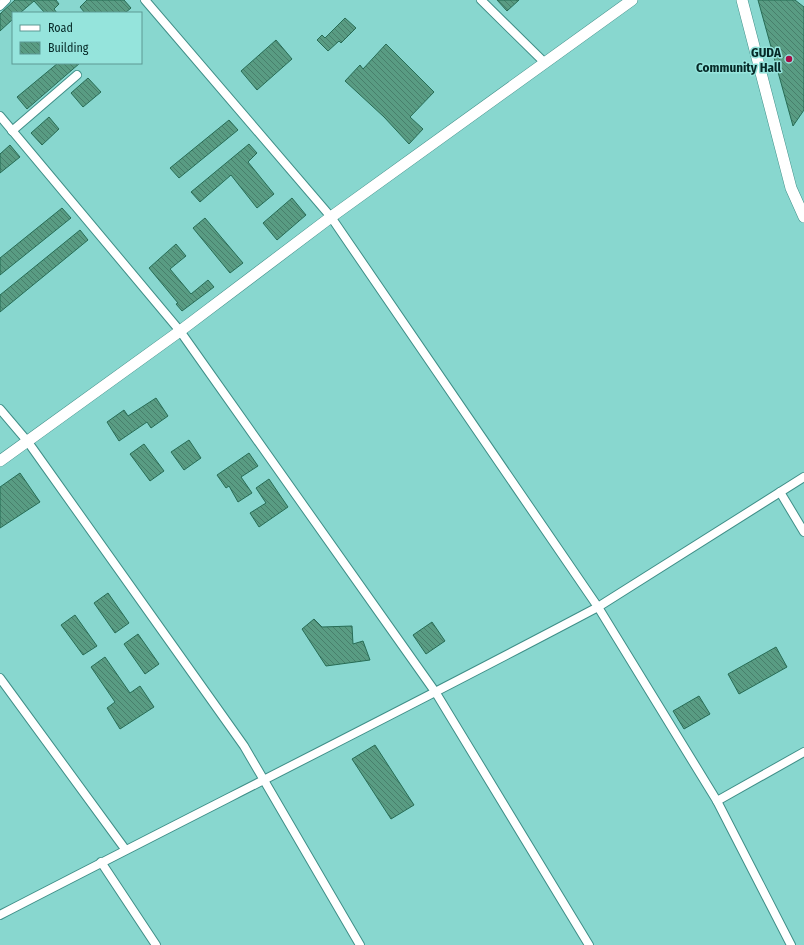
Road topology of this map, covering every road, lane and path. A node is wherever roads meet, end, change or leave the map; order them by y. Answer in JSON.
{"nodes":[{"id":1,"x":6,"y":0,"type":"edge"},
{"id":2,"x":145,"y":0,"type":"edge"},
{"id":3,"x":481,"y":0,"type":"edge"},
{"id":4,"x":632,"y":0,"type":"edge"},
{"id":5,"x":742,"y":0,"type":"edge"},
{"id":6,"x":0,"y":6,"type":"edge"},
{"id":7,"x":545,"y":63,"type":"junction"},
{"id":8,"x":77,"y":75,"type":"dead end"},
{"id":9,"x":0,"y":116,"type":"edge"},
{"id":10,"x":12,"y":131,"type":"junction"},
{"id":11,"x":804,"y":216,"type":"edge"},
{"id":12,"x":331,"y":217,"type":"junction"},
{"id":13,"x":180,"y":331,"type":"junction"},
{"id":14,"x":0,"y":409,"type":"edge"},
{"id":15,"x":28,"y":442,"type":"junction"},
{"id":16,"x":0,"y":461,"type":"edge"},
{"id":17,"x":804,"y":477,"type":"edge"},
{"id":18,"x":780,"y":492,"type":"junction"},
{"id":19,"x":804,"y":532,"type":"edge"},
{"id":20,"x":598,"y":607,"type":"junction"},
{"id":21,"x":0,"y":678,"type":"edge"},
{"id":22,"x":436,"y":693,"type":"junction"},
{"id":23,"x":804,"y":752,"type":"edge"},
{"id":24,"x":264,"y":779,"type":"junction"},
{"id":25,"x":717,"y":801,"type":"junction"},
{"id":26,"x":125,"y":849,"type":"junction"},
{"id":27,"x":101,"y":862,"type":"junction"},
{"id":28,"x":0,"y":914,"type":"edge"},
{"id":29,"x":156,"y":945,"type":"edge"},
{"id":30,"x":360,"y":945,"type":"edge"},
{"id":31,"x":589,"y":945,"type":"edge"},
{"id":32,"x":791,"y":945,"type":"edge"}],
"edges":[{"from":1,"to":6,"type":"street"},
{"from":2,"to":12,"type":"street"},
{"from":3,"to":7,"type":"street"},
{"from":4,"to":7,"type":"street"},
{"from":5,"to":11,"type":"street"},
{"from":7,"to":12,"type":"street"},
{"from":8,"to":10,"type":"street"},
{"from":9,"to":10,"type":"street"},
{"from":10,"to":13,"type":"street"},
{"from":12,"to":13,"type":"street"},
{"from":12,"to":20,"type":"street"},
{"from":13,"to":15,"type":"street"},
{"from":13,"to":22,"type":"street"},
{"from":14,"to":15,"type":"street"},
{"from":15,"to":16,"type":"street"},
{"from":15,"to":24,"type":"street"},
{"from":17,"to":18,"type":"street"},
{"from":18,"to":19,"type":"street"},
{"from":18,"to":20,"type":"street"},
{"from":20,"to":22,"type":"street"},
{"from":20,"to":25,"type":"street"},
{"from":21,"to":26,"type":"street"},
{"from":22,"to":24,"type":"street"},
{"from":22,"to":31,"type":"street"},
{"from":23,"to":25,"type":"street"},
{"from":24,"to":26,"type":"street"},
{"from":24,"to":30,"type":"street"},
{"from":25,"to":32,"type":"street"},
{"from":26,"to":27,"type":"street"},
{"from":27,"to":28,"type":"street"},
{"from":27,"to":29,"type":"street"}]}
